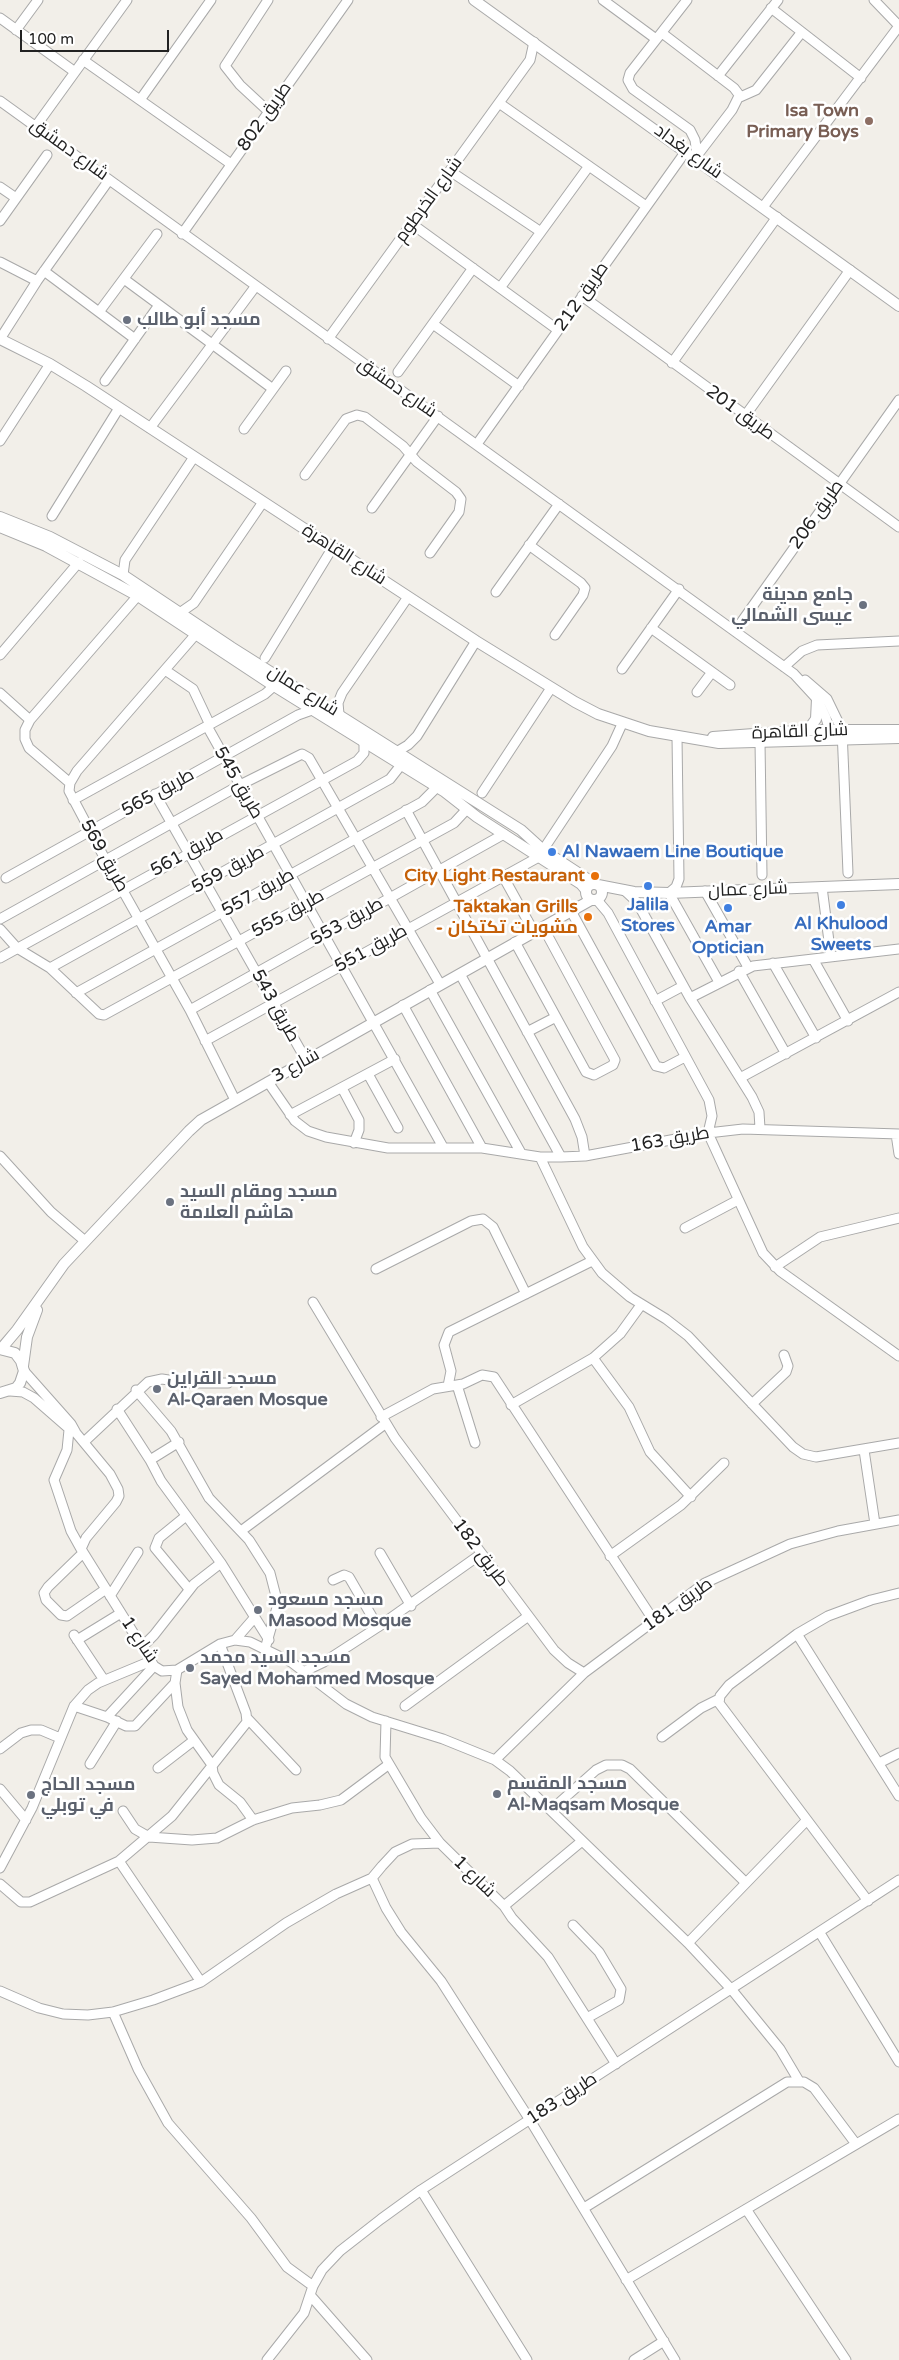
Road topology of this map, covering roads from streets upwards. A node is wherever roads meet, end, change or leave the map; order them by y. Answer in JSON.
{"nodes":[{"id":1,"x":38,"y":0,"type":"edge"},
{"id":2,"x":127,"y":0,"type":"edge"},
{"id":3,"x":211,"y":0,"type":"edge"},
{"id":4,"x":268,"y":0,"type":"edge"},
{"id":5,"x":348,"y":0,"type":"edge"},
{"id":6,"x":474,"y":0,"type":"edge"},
{"id":7,"x":603,"y":0,"type":"edge"},
{"id":8,"x":686,"y":0,"type":"edge"},
{"id":9,"x":778,"y":0,"type":"edge"},
{"id":10,"x":874,"y":0,"type":"edge"},
{"id":11,"x":771,"y":8,"type":"junction"},
{"id":12,"x":0,"y":18,"type":"edge"},
{"id":13,"x":899,"y":26,"type":"edge"},
{"id":14,"x":16,"y":30,"type":"junction"},
{"id":15,"x":802,"y":32,"type":"junction"},
{"id":16,"x":659,"y":36,"type":"junction"},
{"id":17,"x":534,"y":42,"type":"junction"},
{"id":18,"x":548,"y":52,"type":"junction"},
{"id":19,"x":84,"y":60,"type":"junction"},
{"id":20,"x":530,"y":60,"type":"junction"},
{"id":21,"x":75,"y":72,"type":"junction"},
{"id":22,"x":718,"y":76,"type":"junction"},
{"id":23,"x":861,"y":78,"type":"junction"},
{"id":24,"x":740,"y":96,"type":"junction"},
{"id":25,"x":140,"y":100,"type":"junction"},
{"id":26,"x":0,"y":101,"type":"edge"},
{"id":27,"x":499,"y":102,"type":"junction"},
{"id":28,"x":268,"y":111,"type":"junction"},
{"id":29,"x":36,"y":126,"type":"junction"},
{"id":30,"x":686,"y":151,"type":"junction"},
{"id":31,"x":47,"y":155,"type":"dead end"},
{"id":32,"x":696,"y":156,"type":"junction"},
{"id":33,"x":231,"y":164,"type":"junction"},
{"id":34,"x":589,"y":166,"type":"junction"},
{"id":35,"x":450,"y":171,"type":"junction"},
{"id":36,"x":109,"y":180,"type":"junction"},
{"id":37,"x":0,"y":187,"type":"edge"},
{"id":38,"x":16,"y":198,"type":"junction"},
{"id":39,"x":646,"y":206,"type":"junction"},
{"id":40,"x":763,"y":207,"type":"junction"},
{"id":41,"x":777,"y":217,"type":"junction"},
{"id":42,"x":0,"y":221,"type":"edge"},
{"id":43,"x":412,"y":224,"type":"junction"},
{"id":44,"x":541,"y":232,"type":"junction"},
{"id":45,"x":157,"y":234,"type":"dead end"},
{"id":46,"x":182,"y":234,"type":"junction"},
{"id":47,"x":0,"y":262,"type":"edge"},
{"id":48,"x":473,"y":268,"type":"junction"},
{"id":49,"x":850,"y":270,"type":"junction"},
{"id":50,"x":44,"y":272,"type":"junction"},
{"id":51,"x":124,"y":279,"type":"junction"},
{"id":52,"x":36,"y":281,"type":"junction"},
{"id":53,"x":255,"y":287,"type":"junction"},
{"id":54,"x":500,"y":288,"type":"junction"},
{"id":55,"x":582,"y":296,"type":"junction"},
{"id":56,"x":159,"y":305,"type":"junction"},
{"id":57,"x":899,"y":306,"type":"edge"},
{"id":58,"x":99,"y":312,"type":"junction"},
{"id":59,"x":433,"y":324,"type":"junction"},
{"id":60,"x":558,"y":330,"type":"junction"},
{"id":61,"x":0,"y":339,"type":"edge"},
{"id":62,"x":134,"y":339,"type":"junction"},
{"id":63,"x":328,"y":339,"type":"junction"},
{"id":64,"x":212,"y":344,"type":"junction"},
{"id":65,"x":672,"y":363,"type":"junction"},
{"id":66,"x":50,"y":364,"type":"junction"},
{"id":67,"x":286,"y":372,"type":"dead end"},
{"id":68,"x":398,"y":372,"type":"dead end"},
{"id":69,"x":105,"y":381,"type":"dead end"},
{"id":70,"x":519,"y":386,"type":"junction"},
{"id":71,"x":273,"y":389,"type":"junction"},
{"id":72,"x":899,"y":400,"type":"edge"},
{"id":73,"x":119,"y":408,"type":"junction"},
{"id":74,"x":438,"y":416,"type":"junction"},
{"id":75,"x":745,"y":416,"type":"junction"},
{"id":76,"x":150,"y":428,"type":"junction"},
{"id":77,"x":244,"y":429,"type":"dead end"},
{"id":78,"x":0,"y":441,"type":"edge"},
{"id":79,"x":477,"y":444,"type":"junction"},
{"id":80,"x":411,"y":454,"type":"junction"},
{"id":81,"x":194,"y":457,"type":"junction"},
{"id":82,"x":305,"y":475,"type":"dead end"},
{"id":83,"x":838,"y":484,"type":"junction"},
{"id":84,"x":263,"y":502,"type":"junction"},
{"id":85,"x":559,"y":504,"type":"junction"},
{"id":86,"x":372,"y":508,"type":"dead end"},
{"id":87,"x":52,"y":516,"type":"dead end"},
{"id":88,"x":0,"y":517,"type":"edge"},
{"id":89,"x":0,"y":527,"type":"edge"},
{"id":90,"x":899,"y":527,"type":"edge"},
{"id":91,"x":529,"y":546,"type":"junction"},
{"id":92,"x":333,"y":547,"type":"junction"},
{"id":93,"x":430,"y":553,"type":"dead end"},
{"id":94,"x":79,"y":562,"type":"junction"},
{"id":95,"x":123,"y":575,"type":"junction"},
{"id":96,"x":679,"y":589,"type":"junction"},
{"id":97,"x":141,"y":592,"type":"junction"},
{"id":98,"x":496,"y":592,"type":"dead end"},
{"id":99,"x":408,"y":597,"type":"junction"},
{"id":100,"x":180,"y":612,"type":"junction"},
{"id":101,"x":651,"y":628,"type":"junction"},
{"id":102,"x":735,"y":630,"type":"junction"},
{"id":103,"x":196,"y":634,"type":"junction"},
{"id":104,"x":555,"y":636,"type":"dead end"},
{"id":105,"x":476,"y":641,"type":"junction"},
{"id":106,"x":899,"y":641,"type":"edge"},
{"id":107,"x":0,"y":654,"type":"edge"},
{"id":108,"x":265,"y":658,"type":"dead end"},
{"id":109,"x":784,"y":666,"type":"junction"},
{"id":110,"x":622,"y":669,"type":"dead end"},
{"id":111,"x":165,"y":670,"type":"junction"},
{"id":112,"x":712,"y":672,"type":"junction"},
{"id":113,"x":794,"y":674,"type":"junction"},
{"id":114,"x":730,"y":685,"type":"dead end"},
{"id":115,"x":274,"y":686,"type":"junction"},
{"id":116,"x":551,"y":688,"type":"junction"},
{"id":117,"x":697,"y":692,"type":"dead end"},
{"id":118,"x":0,"y":693,"type":"edge"},
{"id":119,"x":817,"y":699,"type":"junction"},
{"id":120,"x":312,"y":710,"type":"junction"},
{"id":121,"x":339,"y":714,"type":"junction"},
{"id":122,"x":30,"y":720,"type":"junction"},
{"id":123,"x":622,"y":724,"type":"junction"},
{"id":124,"x":208,"y":725,"type":"junction"},
{"id":125,"x":808,"y":730,"type":"junction"},
{"id":126,"x":899,"y":730,"type":"edge"},
{"id":127,"x":831,"y":735,"type":"junction"},
{"id":128,"x":843,"y":735,"type":"junction"},
{"id":129,"x":677,"y":737,"type":"junction"},
{"id":130,"x":899,"y":738,"type":"edge"},
{"id":131,"x":702,"y":740,"type":"junction"},
{"id":132,"x":364,"y":742,"type":"junction"},
{"id":133,"x":760,"y":742,"type":"junction"},
{"id":134,"x":398,"y":751,"type":"junction"},
{"id":135,"x":223,"y":756,"type":"junction"},
{"id":136,"x":401,"y":765,"type":"junction"},
{"id":137,"x":322,"y":780,"type":"junction"},
{"id":138,"x":70,"y":783,"type":"junction"},
{"id":139,"x":240,"y":785,"type":"junction"},
{"id":140,"x":437,"y":787,"type":"junction"},
{"id":141,"x":482,"y":793,"type":"dead end"},
{"id":142,"x":155,"y":794,"type":"junction"},
{"id":143,"x":72,"y":800,"type":"junction"},
{"id":144,"x":339,"y":808,"type":"junction"},
{"id":145,"x":468,"y":809,"type":"junction"},
{"id":146,"x":406,"y":810,"type":"junction"},
{"id":147,"x":257,"y":814,"type":"junction"},
{"id":148,"x":171,"y":823,"type":"junction"},
{"id":149,"x":90,"y":831,"type":"junction"},
{"id":150,"x":504,"y":834,"type":"junction"},
{"id":151,"x":356,"y":838,"type":"junction"},
{"id":152,"x":423,"y":841,"type":"junction"},
{"id":153,"x":273,"y":844,"type":"junction"},
{"id":154,"x":531,"y":847,"type":"junction"},
{"id":155,"x":188,"y":852,"type":"junction"},
{"id":156,"x":540,"y":854,"type":"junction"},
{"id":157,"x":105,"y":859,"type":"junction"},
{"id":158,"x":373,"y":868,"type":"junction"},
{"id":159,"x":439,"y":871,"type":"junction"},
{"id":160,"x":848,"y":873,"type":"dead end"},
{"id":161,"x":291,"y":875,"type":"junction"},
{"id":162,"x":762,"y":875,"type":"dead end"},
{"id":163,"x":6,"y":878,"type":"dead end"},
{"id":164,"x":504,"y":878,"type":"junction"},
{"id":165,"x":205,"y":882,"type":"junction"},
{"id":166,"x":899,"y":884,"type":"edge"},
{"id":167,"x":593,"y":887,"type":"junction"},
{"id":168,"x":822,"y":887,"type":"junction"},
{"id":169,"x":122,"y":890,"type":"junction"},
{"id":170,"x":624,"y":890,"type":"junction"},
{"id":171,"x":705,"y":891,"type":"junction"},
{"id":172,"x":669,"y":893,"type":"junction"},
{"id":173,"x":391,"y":898,"type":"junction"},
{"id":174,"x":594,"y":900,"type":"junction"},
{"id":175,"x":457,"y":903,"type":"junction"},
{"id":176,"x":307,"y":904,"type":"junction"},
{"id":177,"x":571,"y":911,"type":"junction"},
{"id":178,"x":222,"y":913,"type":"junction"},
{"id":179,"x":0,"y":919,"type":"edge"},
{"id":180,"x":139,"y":919,"type":"junction"},
{"id":181,"x":408,"y":928,"type":"junction"},
{"id":182,"x":0,"y":929,"type":"edge"},
{"id":183,"x":539,"y":929,"type":"junction"},
{"id":184,"x":325,"y":935,"type":"junction"},
{"id":185,"x":238,"y":942,"type":"junction"},
{"id":186,"x":515,"y":942,"type":"junction"},
{"id":187,"x":17,"y":948,"type":"junction"},
{"id":188,"x":156,"y":948,"type":"junction"},
{"id":189,"x":899,"y":949,"type":"edge"},
{"id":190,"x":831,"y":957,"type":"junction"},
{"id":191,"x":0,"y":958,"type":"edge"},
{"id":192,"x":487,"y":958,"type":"junction"},
{"id":193,"x":813,"y":959,"type":"junction"},
{"id":194,"x":773,"y":963,"type":"junction"},
{"id":195,"x":342,"y":965,"type":"junction"},
{"id":196,"x":748,"y":967,"type":"junction"},
{"id":197,"x":50,"y":968,"type":"junction"},
{"id":198,"x":739,"y":971,"type":"junction"},
{"id":199,"x":256,"y":973,"type":"junction"},
{"id":200,"x":460,"y":974,"type":"junction"},
{"id":201,"x":173,"y":979,"type":"junction"},
{"id":202,"x":719,"y":982,"type":"junction"},
{"id":203,"x":440,"y":984,"type":"junction"},
{"id":204,"x":683,"y":986,"type":"junction"},
{"id":205,"x":430,"y":990,"type":"junction"},
{"id":206,"x":899,"y":992,"type":"edge"},
{"id":207,"x":76,"y":993,"type":"junction"},
{"id":208,"x":690,"y":998,"type":"junction"},
{"id":209,"x":655,"y":1001,"type":"junction"},
{"id":210,"x":273,"y":1003,"type":"junction"},
{"id":211,"x":403,"y":1005,"type":"junction"},
{"id":212,"x":190,"y":1010,"type":"junction"},
{"id":213,"x":556,"y":1017,"type":"junction"},
{"id":214,"x":848,"y":1021,"type":"junction"},
{"id":215,"x":374,"y":1022,"type":"junction"},
{"id":216,"x":527,"y":1032,"type":"junction"},
{"id":217,"x":816,"y":1038,"type":"junction"},
{"id":218,"x":205,"y":1041,"type":"junction"},
{"id":219,"x":786,"y":1054,"type":"junction"},
{"id":220,"x":685,"y":1057,"type":"junction"},
{"id":221,"x":395,"y":1059,"type":"junction"},
{"id":222,"x":306,"y":1060,"type":"junction"},
{"id":223,"x":368,"y":1074,"type":"junction"},
{"id":224,"x":740,"y":1078,"type":"junction"},
{"id":225,"x":268,"y":1082,"type":"junction"},
{"id":226,"x":342,"y":1088,"type":"junction"},
{"id":227,"x":235,"y":1100,"type":"junction"},
{"id":228,"x":290,"y":1115,"type":"junction"},
{"id":229,"x":398,"y":1128,"type":"dead end"},
{"id":230,"x":760,"y":1128,"type":"junction"},
{"id":231,"x":708,"y":1133,"type":"junction"},
{"id":232,"x":898,"y":1134,"type":"edge"},
{"id":233,"x":354,"y":1143,"type":"junction"},
{"id":234,"x":443,"y":1148,"type":"junction"},
{"id":235,"x":482,"y":1148,"type":"junction"},
{"id":236,"x":521,"y":1153,"type":"junction"},
{"id":237,"x":899,"y":1154,"type":"edge"},
{"id":238,"x":0,"y":1156,"type":"edge"},
{"id":239,"x":585,"y":1156,"type":"junction"},
{"id":240,"x":540,"y":1157,"type":"junction"},
{"id":241,"x":560,"y":1157,"type":"junction"},
{"id":242,"x":738,"y":1200,"type":"junction"},
{"id":243,"x":899,"y":1218,"type":"edge"},
{"id":244,"x":685,"y":1228,"type":"dead end"},
{"id":245,"x":85,"y":1241,"type":"junction"},
{"id":246,"x":592,"y":1261,"type":"junction"},
{"id":247,"x":775,"y":1267,"type":"junction"},
{"id":248,"x":376,"y":1269,"type":"dead end"},
{"id":249,"x":46,"y":1288,"type":"junction"},
{"id":250,"x":526,"y":1294,"type":"junction"},
{"id":251,"x":313,"y":1302,"type":"dead end"},
{"id":252,"x":641,"y":1305,"type":"junction"},
{"id":253,"x":0,"y":1349,"type":"edge"},
{"id":254,"x":784,"y":1355,"type":"dead end"},
{"id":255,"x":899,"y":1356,"type":"edge"},
{"id":256,"x":593,"y":1358,"type":"junction"},
{"id":257,"x":23,"y":1368,"type":"junction"},
{"id":258,"x":228,"y":1382,"type":"dead end"},
{"id":259,"x":452,"y":1386,"type":"junction"},
{"id":260,"x":136,"y":1390,"type":"junction"},
{"id":261,"x":4,"y":1393,"type":"edge"},
{"id":262,"x":752,"y":1404,"type":"junction"},
{"id":263,"x":511,"y":1405,"type":"junction"},
{"id":264,"x":117,"y":1409,"type":"junction"},
{"id":265,"x":383,"y":1420,"type":"junction"},
{"id":266,"x":72,"y":1431,"type":"junction"},
{"id":267,"x":84,"y":1442,"type":"junction"},
{"id":268,"x":179,"y":1442,"type":"junction"},
{"id":269,"x":475,"y":1443,"type":"dead end"},
{"id":270,"x":899,"y":1443,"type":"edge"},
{"id":271,"x":864,"y":1450,"type":"junction"},
{"id":272,"x":150,"y":1460,"type":"junction"},
{"id":273,"x":724,"y":1463,"type":"dead end"},
{"id":274,"x":690,"y":1497,"type":"junction"},
{"id":275,"x":186,"y":1516,"type":"junction"},
{"id":276,"x":899,"y":1520,"type":"edge"},
{"id":277,"x":875,"y":1524,"type":"junction"},
{"id":278,"x":240,"y":1531,"type":"junction"},
{"id":279,"x":82,"y":1551,"type":"junction"},
{"id":280,"x":138,"y":1552,"type":"dead end"},
{"id":281,"x":380,"y":1553,"type":"dead end"},
{"id":282,"x":481,"y":1554,"type":"junction"},
{"id":283,"x":610,"y":1556,"type":"junction"},
{"id":284,"x":221,"y":1564,"type":"junction"},
{"id":285,"x":333,"y":1580,"type":"dead end"},
{"id":286,"x":190,"y":1589,"type":"junction"},
{"id":287,"x":108,"y":1593,"type":"junction"},
{"id":288,"x":899,"y":1593,"type":"edge"},
{"id":289,"x":410,"y":1606,"type":"junction"},
{"id":290,"x":121,"y":1613,"type":"junction"},
{"id":291,"x":527,"y":1616,"type":"junction"},
{"id":292,"x":255,"y":1617,"type":"junction"},
{"id":293,"x":654,"y":1621,"type":"junction"},
{"id":294,"x":378,"y":1627,"type":"junction"},
{"id":295,"x":796,"y":1634,"type":"junction"},
{"id":296,"x":235,"y":1640,"type":"junction"},
{"id":297,"x":269,"y":1640,"type":"junction"},
{"id":298,"x":220,"y":1644,"type":"junction"},
{"id":299,"x":142,"y":1646,"type":"junction"},
{"id":300,"x":265,"y":1649,"type":"junction"},
{"id":301,"x":324,"y":1662,"type":"junction"},
{"id":302,"x":153,"y":1663,"type":"junction"},
{"id":303,"x":176,"y":1670,"type":"junction"},
{"id":304,"x":303,"y":1672,"type":"junction"},
{"id":305,"x":584,"y":1674,"type":"junction"},
{"id":306,"x":104,"y":1680,"type":"junction"},
{"id":307,"x":175,"y":1683,"type":"junction"},
{"id":308,"x":319,"y":1684,"type":"junction"},
{"id":309,"x":719,"y":1699,"type":"junction"},
{"id":310,"x":74,"y":1706,"type":"junction"},
{"id":311,"x":405,"y":1706,"type":"dead end"},
{"id":312,"x":107,"y":1717,"type":"junction"},
{"id":313,"x":248,"y":1718,"type":"junction"},
{"id":314,"x":117,"y":1721,"type":"junction"},
{"id":315,"x":386,"y":1721,"type":"junction"},
{"id":316,"x":662,"y":1737,"type":"dead end"},
{"id":317,"x":60,"y":1738,"type":"junction"},
{"id":318,"x":193,"y":1741,"type":"junction"},
{"id":319,"x":0,"y":1748,"type":"edge"},
{"id":320,"x":899,"y":1753,"type":"edge"},
{"id":321,"x":496,"y":1760,"type":"junction"},
{"id":322,"x":879,"y":1763,"type":"junction"},
{"id":323,"x":90,"y":1764,"type":"dead end"},
{"id":324,"x":388,"y":1765,"type":"junction"},
{"id":325,"x":212,"y":1766,"type":"junction"},
{"id":326,"x":158,"y":1768,"type":"dead end"},
{"id":327,"x":296,"y":1770,"type":"dead end"},
{"id":328,"x":0,"y":1789,"type":"edge"},
{"id":329,"x":899,"y":1796,"type":"edge"},
{"id":330,"x":550,"y":1810,"type":"junction"},
{"id":331,"x":124,"y":1811,"type":"dead end"},
{"id":332,"x":26,"y":1820,"type":"junction"},
{"id":333,"x":254,"y":1820,"type":"junction"},
{"id":334,"x":807,"y":1820,"type":"junction"},
{"id":335,"x":149,"y":1837,"type":"junction"},
{"id":336,"x":582,"y":1841,"type":"junction"},
{"id":337,"x":440,"y":1842,"type":"junction"},
{"id":338,"x":119,"y":1861,"type":"junction"},
{"id":339,"x":1,"y":1864,"type":"edge"},
{"id":340,"x":372,"y":1878,"type":"junction"},
{"id":341,"x":899,"y":1880,"type":"edge"},
{"id":342,"x":744,"y":1882,"type":"junction"},
{"id":343,"x":0,"y":1884,"type":"edge"},
{"id":344,"x":868,"y":1901,"type":"junction"},
{"id":345,"x":504,"y":1906,"type":"junction"},
{"id":346,"x":573,"y":1925,"type":"dead end"},
{"id":347,"x":820,"y":1933,"type":"junction"},
{"id":348,"x":688,"y":1943,"type":"junction"},
{"id":349,"x":201,"y":1982,"type":"junction"},
{"id":350,"x":732,"y":1990,"type":"junction"},
{"id":351,"x":0,"y":1991,"type":"edge"},
{"id":352,"x":113,"y":2012,"type":"junction"},
{"id":353,"x":587,"y":2018,"type":"junction"},
{"id":354,"x":899,"y":2062,"type":"edge"},
{"id":355,"x":616,"y":2064,"type":"junction"},
{"id":356,"x":799,"y":2081,"type":"junction"},
{"id":357,"x":899,"y":2119,"type":"edge"},
{"id":358,"x":530,"y":2120,"type":"junction"},
{"id":359,"x":856,"y":2144,"type":"junction"},
{"id":360,"x":421,"y":2190,"type":"junction"},
{"id":361,"x":584,"y":2208,"type":"junction"},
{"id":362,"x":746,"y":2209,"type":"junction"},
{"id":363,"x":626,"y":2280,"type":"junction"},
{"id":364,"x":312,"y":2291,"type":"junction"},
{"id":365,"x":664,"y":2341,"type":"junction"},
{"id":366,"x":267,"y":2360,"type":"edge"},
{"id":367,"x":366,"y":2360,"type":"edge"},
{"id":368,"x":527,"y":2360,"type":"edge"},
{"id":369,"x":634,"y":2360,"type":"edge"},
{"id":370,"x":675,"y":2360,"type":"edge"},
{"id":371,"x":846,"y":2360,"type":"edge"}],
"edges":[{"from":1,"to":14,"type":"street"},
{"from":2,"to":19,"type":"street"},
{"from":3,"to":25,"type":"street"},
{"from":4,"to":28,"type":"street"},
{"from":5,"to":28,"type":"street","name":"طريق 802"},
{"from":6,"to":17,"type":"street","name":"شارع بغداد"},
{"from":7,"to":16,"type":"street"},
{"from":8,"to":16,"type":"street"},
{"from":9,"to":11,"type":"street"},
{"from":10,"to":13,"type":"street"},
{"from":11,"to":15,"type":"street"},
{"from":11,"to":22,"type":"street"},
{"from":12,"to":14,"type":"street"},
{"from":13,"to":23,"type":"street"},
{"from":14,"to":21,"type":"street"},
{"from":15,"to":23,"type":"street"},
{"from":15,"to":24,"type":"street"},
{"from":16,"to":22,"type":"street"},
{"from":16,"to":32,"type":"street"},
{"from":17,"to":18,"type":"street","name":"شارع بغداد"},
{"from":17,"to":20,"type":"street","name":"شارع الخرطوم"},
{"from":18,"to":20,"type":"street","name":"شارع الخرطوم"},
{"from":18,"to":30,"type":"street","name":"شارع بغداد"},
{"from":19,"to":21,"type":"street"},
{"from":19,"to":25,"type":"street"},
{"from":20,"to":27,"type":"street","name":"شارع الخرطوم"},
{"from":21,"to":29,"type":"street"},
{"from":22,"to":24,"type":"street"},
{"from":23,"to":40,"type":"street"},
{"from":24,"to":32,"type":"street"},
{"from":25,"to":33,"type":"street"},
{"from":26,"to":29,"type":"street","name":"شارع دمشق"},
{"from":27,"to":34,"type":"street"},
{"from":27,"to":35,"type":"street","name":"شارع الخرطوم"},
{"from":28,"to":33,"type":"street","name":"طريق 802"},
{"from":29,"to":36,"type":"street","name":"شارع دمشق"},
{"from":30,"to":32,"type":"street","name":"شارع بغداد"},
{"from":30,"to":39,"type":"street","name":"طريق 212"},
{"from":31,"to":38,"type":"street"},
{"from":32,"to":40,"type":"street","name":"شارع بغداد"},
{"from":33,"to":46,"type":"street","name":"طريق 802"},
{"from":34,"to":39,"type":"street"},
{"from":34,"to":44,"type":"street"},
{"from":35,"to":43,"type":"street","name":"شارع الخرطوم"},
{"from":35,"to":44,"type":"street"},
{"from":36,"to":46,"type":"street","name":"شارع دمشق"},
{"from":36,"to":50,"type":"street"},
{"from":37,"to":38,"type":"street"},
{"from":38,"to":42,"type":"street"},
{"from":39,"to":55,"type":"street","name":"طريق 212"},
{"from":40,"to":41,"type":"street","name":"شارع بغداد"},
{"from":41,"to":49,"type":"street","name":"شارع بغداد"},
{"from":41,"to":65,"type":"street"},
{"from":43,"to":48,"type":"street"},
{"from":43,"to":63,"type":"street","name":"شارع الخرطوم"},
{"from":44,"to":54,"type":"street"},
{"from":45,"to":51,"type":"street"},
{"from":46,"to":53,"type":"street","name":"شارع دمشق"},
{"from":47,"to":52,"type":"street"},
{"from":48,"to":54,"type":"street"},
{"from":48,"to":59,"type":"street"},
{"from":49,"to":57,"type":"street","name":"شارع بغداد"},
{"from":49,"to":75,"type":"street"},
{"from":50,"to":52,"type":"street"},
{"from":50,"to":58,"type":"street"},
{"from":51,"to":56,"type":"street"},
{"from":51,"to":58,"type":"street"},
{"from":52,"to":61,"type":"street"},
{"from":53,"to":63,"type":"street","name":"شارع دمشق"},
{"from":53,"to":64,"type":"street"},
{"from":54,"to":60,"type":"street"},
{"from":55,"to":60,"type":"street","name":"طريق 212"},
{"from":55,"to":65,"type":"street","name":"طريق 201"},
{"from":56,"to":62,"type":"street"},
{"from":56,"to":64,"type":"street"},
{"from":58,"to":62,"type":"street"},
{"from":59,"to":68,"type":"street"},
{"from":59,"to":70,"type":"street"},
{"from":60,"to":70,"type":"street","name":"طريق 212"},
{"from":61,"to":66,"type":"street","name":"شارع القاهرة"},
{"from":62,"to":69,"type":"street"},
{"from":63,"to":74,"type":"street","name":"شارع دمشق"},
{"from":64,"to":71,"type":"street"},
{"from":64,"to":76,"type":"street"},
{"from":65,"to":75,"type":"street","name":"طريق 201"},
{"from":66,"to":73,"type":"street","name":"شارع القاهرة"},
{"from":66,"to":78,"type":"street"},
{"from":67,"to":71,"type":"street"},
{"from":70,"to":79,"type":"street","name":"طريق 212"},
{"from":71,"to":77,"type":"street"},
{"from":72,"to":83,"type":"street","name":"طريق 206"},
{"from":73,"to":76,"type":"street","name":"شارع القاهرة"},
{"from":73,"to":87,"type":"street"},
{"from":74,"to":79,"type":"street","name":"شارع دمشق"},
{"from":74,"to":80,"type":"street"},
{"from":75,"to":83,"type":"street","name":"طريق 201"},
{"from":76,"to":81,"type":"street","name":"شارع القاهرة"},
{"from":79,"to":85,"type":"street","name":"شارع دمشق"},
{"from":80,"to":82,"type":"street"},
{"from":80,"to":86,"type":"street"},
{"from":80,"to":93,"type":"street"},
{"from":81,"to":84,"type":"street","name":"شارع القاهرة"},
{"from":81,"to":95,"type":"street"},
{"from":83,"to":90,"type":"street","name":"طريق 201"},
{"from":83,"to":102,"type":"street","name":"طريق 206"},
{"from":84,"to":92,"type":"street","name":"شارع القاهرة"},
{"from":84,"to":100,"type":"street"},
{"from":85,"to":91,"type":"street"},
{"from":85,"to":96,"type":"street","name":"شارع دمشق"},
{"from":88,"to":95,"type":"street","name":"شارع عمان"},
{"from":89,"to":94,"type":"street","name":"شارع عمان"},
{"from":91,"to":98,"type":"street"},
{"from":91,"to":104,"type":"street"},
{"from":92,"to":99,"type":"street","name":"شارع القاهرة"},
{"from":92,"to":108,"type":"street"},
{"from":94,"to":97,"type":"street","name":"شارع عمان"},
{"from":94,"to":107,"type":"street"},
{"from":95,"to":97,"type":"street","name":"شارع عمان"},
{"from":96,"to":101,"type":"street"},
{"from":96,"to":102,"type":"street","name":"شارع دمشق"},
{"from":97,"to":100,"type":"street","name":"شارع عمان"},
{"from":97,"to":103,"type":"street","name":"شارع عمان"},
{"from":97,"to":122,"type":"street"},
{"from":99,"to":105,"type":"street","name":"شارع القاهرة"},
{"from":99,"to":121,"type":"street"},
{"from":100,"to":121,"type":"street","name":"شارع عمان"},
{"from":101,"to":110,"type":"street"},
{"from":101,"to":112,"type":"street"},
{"from":102,"to":109,"type":"street","name":"شارع دمشق"},
{"from":103,"to":111,"type":"street"},
{"from":103,"to":115,"type":"street","name":"شارع عمان"},
{"from":105,"to":116,"type":"street","name":"شارع القاهرة"},
{"from":105,"to":134,"type":"street"},
{"from":106,"to":109,"type":"street"},
{"from":109,"to":113,"type":"street","name":"شارع دمشق"},
{"from":111,"to":124,"type":"street","name":"طريق 545"},
{"from":111,"to":138,"type":"street"},
{"from":112,"to":114,"type":"street"},
{"from":112,"to":117,"type":"street"},
{"from":113,"to":119,"type":"street","name":"شارع دمشق"},
{"from":113,"to":128,"type":"street","name":"شارع دمشق"},
{"from":115,"to":120,"type":"street","name":"شارع عمان"},
{"from":115,"to":124,"type":"street"},
{"from":116,"to":123,"type":"street","name":"شارع القاهرة"},
{"from":116,"to":141,"type":"street"},
{"from":118,"to":122,"type":"street"},
{"from":119,"to":125,"type":"street"},
{"from":119,"to":127,"type":"street","name":"شارع دمشق"},
{"from":120,"to":132,"type":"street","name":"شارع عمان"},
{"from":120,"to":135,"type":"street","name":"طريق 565"},
{"from":121,"to":134,"type":"street","name":"شارع عمان"},
{"from":122,"to":138,"type":"street"},
{"from":123,"to":129,"type":"street","name":"شارع القاهرة"},
{"from":123,"to":156,"type":"street"},
{"from":124,"to":135,"type":"street","name":"طريق 545"},
{"from":124,"to":143,"type":"street"},
{"from":125,"to":127,"type":"street","name":"شارع القاهرة"},
{"from":125,"to":131,"type":"street","name":"شارع القاهرة"},
{"from":126,"to":128,"type":"street","name":"شارع القاهرة"},
{"from":127,"to":128,"type":"street","name":"شارع القاهرة"},
{"from":127,"to":133,"type":"street","name":"شارع القاهرة"},
{"from":128,"to":130,"type":"street","name":"شارع القاهرة"},
{"from":128,"to":160,"type":"street"},
{"from":129,"to":131,"type":"street","name":"شارع القاهرة"},
{"from":129,"to":172,"type":"street"},
{"from":131,"to":133,"type":"street","name":"شارع القاهرة"},
{"from":132,"to":136,"type":"street","name":"شارع عمان"},
{"from":132,"to":137,"type":"street","name":"طريق 561"},
{"from":133,"to":162,"type":"street"},
{"from":134,"to":154,"type":"street","name":"شارع عمان"},
{"from":135,"to":139,"type":"street","name":"طريق 545"},
{"from":135,"to":142,"type":"street","name":"طريق 565"},
{"from":136,"to":140,"type":"street","name":"شارع عمان"},
{"from":136,"to":144,"type":"street","name":"طريق 559"},
{"from":137,"to":139,"type":"street"},
{"from":137,"to":144,"type":"street"},
{"from":137,"to":147,"type":"street","name":"طريق 561"},
{"from":138,"to":143,"type":"street","name":"طريق 569"},
{"from":139,"to":147,"type":"street","name":"طريق 545"},
{"from":139,"to":148,"type":"street"},
{"from":140,"to":145,"type":"street","name":"شارع عمان"},
{"from":140,"to":146,"type":"street","name":"طريق 557"},
{"from":142,"to":148,"type":"street","name":"طريق 543"},
{"from":142,"to":149,"type":"street","name":"طريق 565"},
{"from":143,"to":149,"type":"street","name":"طريق 569"},
{"from":144,"to":151,"type":"street"},
{"from":144,"to":153,"type":"street","name":"طريق 559"},
{"from":145,"to":150,"type":"street","name":"شارع عمان"},
{"from":145,"to":152,"type":"street","name":"طريق 555"},
{"from":146,"to":151,"type":"street","name":"طريق 557"},
{"from":146,"to":152,"type":"street"},
{"from":147,"to":153,"type":"street","name":"طريق 545"},
{"from":147,"to":155,"type":"street","name":"طريق 561"},
{"from":148,"to":155,"type":"street","name":"طريق 543"},
{"from":148,"to":157,"type":"street"},
{"from":149,"to":157,"type":"street","name":"طريق 569"},
{"from":149,"to":163,"type":"street","name":"طريق 565"},
{"from":150,"to":154,"type":"street","name":"شارع عمان"},
{"from":150,"to":159,"type":"street","name":"طريق 553"},
{"from":151,"to":158,"type":"street"},
{"from":151,"to":161,"type":"street","name":"طريق 557"},
{"from":152,"to":158,"type":"street","name":"طريق 555"},
{"from":152,"to":159,"type":"street"},
{"from":153,"to":161,"type":"street","name":"طريق 545"},
{"from":153,"to":165,"type":"street","name":"طريق 559"},
{"from":154,"to":156,"type":"street","name":"شارع عمان"},
{"from":155,"to":165,"type":"street","name":"طريق 543"},
{"from":155,"to":169,"type":"street","name":"طريق 561"},
{"from":156,"to":164,"type":"street","name":"طريق 551"},
{"from":156,"to":167,"type":"street","name":"شارع عمان"},
{"from":157,"to":169,"type":"street","name":"طريق 569"},
{"from":157,"to":179,"type":"street"},
{"from":158,"to":173,"type":"street"},
{"from":158,"to":176,"type":"street","name":"طريق 555"},
{"from":159,"to":173,"type":"street","name":"طريق 553"},
{"from":159,"to":175,"type":"street"},
{"from":161,"to":176,"type":"street","name":"طريق 545"},
{"from":161,"to":178,"type":"street","name":"طريق 557"},
{"from":164,"to":175,"type":"street","name":"طريق 551"},
{"from":164,"to":183,"type":"street"},
{"from":165,"to":178,"type":"street","name":"طريق 543"},
{"from":165,"to":180,"type":"street","name":"طريق 559"},
{"from":166,"to":168,"type":"street","name":"شارع عمان"},
{"from":167,"to":170,"type":"street","name":"شارع عمان"},
{"from":167,"to":174,"type":"street"},
{"from":167,"to":174,"type":"street"},
{"from":168,"to":171,"type":"street","name":"شارع عمان"},
{"from":168,"to":190,"type":"street"},
{"from":169,"to":180,"type":"street","name":"طريق 569"},
{"from":169,"to":187,"type":"street","name":"طريق 561"},
{"from":170,"to":172,"type":"street","name":"شارع عمان"},
{"from":170,"to":204,"type":"street"},
{"from":171,"to":172,"type":"street","name":"شارع عمان"},
{"from":171,"to":196,"type":"street"},
{"from":172,"to":202,"type":"street"},
{"from":173,"to":181,"type":"street"},
{"from":173,"to":184,"type":"street","name":"طريق 553"},
{"from":174,"to":177,"type":"street","name":"شارع 3"},
{"from":174,"to":209,"type":"street"},
{"from":175,"to":181,"type":"street","name":"طريق 551"},
{"from":175,"to":192,"type":"street"},
{"from":176,"to":184,"type":"street","name":"طريق 545"},
{"from":176,"to":185,"type":"street","name":"طريق 555"},
{"from":177,"to":183,"type":"street","name":"شارع 3"},
{"from":177,"to":220,"type":"street"},
{"from":178,"to":185,"type":"street","name":"طريق 543"},
{"from":178,"to":188,"type":"street","name":"طريق 557"},
{"from":180,"to":188,"type":"street","name":"طريق 569"},
{"from":180,"to":197,"type":"street","name":"طريق 559"},
{"from":181,"to":195,"type":"street","name":"طريق 551"},
{"from":181,"to":203,"type":"street"},
{"from":182,"to":187,"type":"street"},
{"from":183,"to":186,"type":"street","name":"شارع 3"},
{"from":183,"to":213,"type":"street"},
{"from":184,"to":195,"type":"street","name":"طريق 545"},
{"from":184,"to":199,"type":"street","name":"طريق 553"},
{"from":185,"to":199,"type":"street","name":"طريق 543"},
{"from":185,"to":201,"type":"street","name":"طريق 555"},
{"from":186,"to":192,"type":"street","name":"شارع 3"},
{"from":186,"to":213,"type":"street"},
{"from":187,"to":191,"type":"street","name":"طريق 561"},
{"from":187,"to":197,"type":"street"},
{"from":188,"to":201,"type":"street","name":"طريق 569"},
{"from":188,"to":207,"type":"street","name":"طريق 557"},
{"from":189,"to":190,"type":"street"},
{"from":190,"to":193,"type":"street"},
{"from":192,"to":200,"type":"street","name":"شارع 3"},
{"from":192,"to":216,"type":"street"},
{"from":193,"to":194,"type":"street"},
{"from":193,"to":214,"type":"street"},
{"from":194,"to":196,"type":"street"},
{"from":194,"to":217,"type":"street"},
{"from":195,"to":210,"type":"street","name":"طريق 551"},
{"from":195,"to":215,"type":"street","name":"طريق 545"},
{"from":196,"to":198,"type":"street"},
{"from":197,"to":207,"type":"street"},
{"from":198,"to":202,"type":"street"},
{"from":198,"to":219,"type":"street"},
{"from":199,"to":210,"type":"street","name":"طريق 543"},
{"from":199,"to":212,"type":"street","name":"طريق 553"},
{"from":200,"to":203,"type":"street","name":"شارع 3"},
{"from":200,"to":241,"type":"street"},
{"from":201,"to":207,"type":"street","name":"طريق 555"},
{"from":201,"to":212,"type":"street","name":"طريق 569"},
{"from":202,"to":208,"type":"street"},
{"from":203,"to":205,"type":"street","name":"شارع 3"},
{"from":204,"to":208,"type":"street"},
{"from":204,"to":209,"type":"street"},
{"from":205,"to":211,"type":"street","name":"شارع 3"},
{"from":205,"to":236,"type":"street"},
{"from":206,"to":214,"type":"street"},
{"from":208,"to":224,"type":"street"},
{"from":209,"to":220,"type":"street"},
{"from":210,"to":218,"type":"street","name":"طريق 551"},
{"from":210,"to":222,"type":"street","name":"طريق 543"},
{"from":211,"to":215,"type":"street","name":"شارع 3"},
{"from":211,"to":235,"type":"street"},
{"from":212,"to":218,"type":"street","name":"طريق 569"},
{"from":213,"to":216,"type":"street"},
{"from":214,"to":217,"type":"street"},
{"from":215,"to":221,"type":"street","name":"طريق 545"},
{"from":215,"to":222,"type":"street","name":"شارع 3"},
{"from":216,"to":239,"type":"street"},
{"from":217,"to":219,"type":"street"},
{"from":218,"to":227,"type":"street","name":"طريق 569"},
{"from":219,"to":224,"type":"street"},
{"from":220,"to":231,"type":"street"},
{"from":221,"to":223,"type":"street"},
{"from":221,"to":234,"type":"street","name":"طريق 545"},
{"from":222,"to":225,"type":"street","name":"شارع 3"},
{"from":223,"to":226,"type":"street"},
{"from":223,"to":229,"type":"street"},
{"from":224,"to":230,"type":"street"},
{"from":225,"to":227,"type":"street","name":"شارع 3"},
{"from":225,"to":228,"type":"street","name":"طريق 163"},
{"from":226,"to":228,"type":"street"},
{"from":226,"to":233,"type":"street"},
{"from":227,"to":245,"type":"street","name":"شارع 3"},
{"from":228,"to":233,"type":"street","name":"طريق 163"},
{"from":230,"to":231,"type":"street","name":"طريق 163"},
{"from":230,"to":232,"type":"street","name":"طريق 163"},
{"from":231,"to":239,"type":"street","name":"طريق 163"},
{"from":231,"to":242,"type":"street"},
{"from":232,"to":237,"type":"street"},
{"from":233,"to":234,"type":"street","name":"طريق 163"},
{"from":234,"to":235,"type":"street","name":"طريق 163"},
{"from":235,"to":236,"type":"street","name":"طريق 163"},
{"from":236,"to":240,"type":"street","name":"طريق 163"},
{"from":238,"to":245,"type":"street"},
{"from":239,"to":241,"type":"street","name":"طريق 163"},
{"from":240,"to":241,"type":"street","name":"طريق 163"},
{"from":240,"to":246,"type":"street"},
{"from":242,"to":244,"type":"street"},
{"from":242,"to":247,"type":"street"},
{"from":243,"to":247,"type":"street"},
{"from":245,"to":249,"type":"street","name":"شارع 3"},
{"from":246,"to":250,"type":"street"},
{"from":246,"to":252,"type":"street"},
{"from":247,"to":255,"type":"street"},
{"from":248,"to":250,"type":"street"},
{"from":249,"to":253,"type":"street","name":"شارع 3"},
{"from":249,"to":257,"type":"street","name":"شارع 3"},
{"from":250,"to":259,"type":"street"},
{"from":251,"to":265,"type":"street","name":"طريق 182"},
{"from":252,"to":256,"type":"street"},
{"from":252,"to":262,"type":"street"},
{"from":253,"to":257,"type":"street"},
{"from":254,"to":262,"type":"street"},
{"from":256,"to":263,"type":"street"},
{"from":256,"to":274,"type":"street"},
{"from":257,"to":261,"type":"street"},
{"from":257,"to":266,"type":"street"},
{"from":258,"to":260,"type":"street"},
{"from":259,"to":263,"type":"street"},
{"from":259,"to":265,"type":"street"},
{"from":259,"to":269,"type":"street"},
{"from":260,"to":264,"type":"street"},
{"from":260,"to":268,"type":"street"},
{"from":261,"to":266,"type":"street"},
{"from":262,"to":271,"type":"street"},
{"from":263,"to":283,"type":"street"},
{"from":264,"to":267,"type":"street"},
{"from":264,"to":272,"type":"street"},
{"from":265,"to":278,"type":"street"},
{"from":265,"to":282,"type":"street","name":"طريق 182"},
{"from":266,"to":267,"type":"street"},
{"from":266,"to":279,"type":"street","name":"شارع 1"},
{"from":267,"to":279,"type":"street"},
{"from":268,"to":272,"type":"street"},
{"from":268,"to":278,"type":"street"},
{"from":270,"to":271,"type":"street"},
{"from":271,"to":277,"type":"street"},
{"from":272,"to":275,"type":"street"},
{"from":273,"to":274,"type":"street"},
{"from":274,"to":283,"type":"street"},
{"from":275,"to":284,"type":"street"},
{"from":275,"to":286,"type":"street"},
{"from":276,"to":277,"type":"street","name":"طريق 181"},
{"from":277,"to":293,"type":"street","name":"طريق 181"},
{"from":278,"to":297,"type":"street"},
{"from":279,"to":287,"type":"street","name":"شارع 1"},
{"from":279,"to":287,"type":"street"},
{"from":280,"to":287,"type":"street"},
{"from":281,"to":289,"type":"street"},
{"from":282,"to":289,"type":"street"},
{"from":282,"to":291,"type":"street","name":"طريق 182"},
{"from":283,"to":293,"type":"street"},
{"from":284,"to":286,"type":"street"},
{"from":284,"to":292,"type":"street"},
{"from":285,"to":294,"type":"street"},
{"from":286,"to":299,"type":"street"},
{"from":287,"to":290,"type":"street","name":"شارع 1"},
{"from":288,"to":295,"type":"street"},
{"from":289,"to":294,"type":"street"},
{"from":290,"to":299,"type":"street","name":"شارع 1"},
{"from":290,"to":306,"type":"street"},
{"from":291,"to":305,"type":"street","name":"طريق 182"},
{"from":291,"to":311,"type":"street"},
{"from":292,"to":296,"type":"street"},
{"from":292,"to":297,"type":"street"},
{"from":293,"to":305,"type":"street","name":"طريق 181"},
{"from":294,"to":301,"type":"street"},
{"from":295,"to":309,"type":"street"},
{"from":295,"to":322,"type":"street"},
{"from":296,"to":298,"type":"street","name":"شارع 1"},
{"from":296,"to":300,"type":"street","name":"شارع 1"},
{"from":297,"to":300,"type":"street"},
{"from":298,"to":303,"type":"street","name":"شارع 1"},
{"from":298,"to":313,"type":"street"},
{"from":299,"to":302,"type":"street","name":"شارع 1"},
{"from":300,"to":304,"type":"street","name":"شارع 1"},
{"from":301,"to":304,"type":"street"},
{"from":301,"to":308,"type":"street"},
{"from":302,"to":303,"type":"street","name":"شارع 1"},
{"from":302,"to":306,"type":"street"},
{"from":302,"to":312,"type":"street"},
{"from":303,"to":307,"type":"street"},
{"from":304,"to":308,"type":"street","name":"شارع 1"},
{"from":305,"to":321,"type":"street","name":"طريق 181"},
{"from":306,"to":310,"type":"street"},
{"from":307,"to":314,"type":"street"},
{"from":307,"to":318,"type":"street"},
{"from":308,"to":315,"type":"street","name":"شارع 1"},
{"from":309,"to":316,"type":"street"},
{"from":309,"to":334,"type":"street"},
{"from":310,"to":312,"type":"street"},
{"from":310,"to":317,"type":"street"},
{"from":312,"to":314,"type":"street"},
{"from":313,"to":325,"type":"street"},
{"from":313,"to":327,"type":"street"},
{"from":314,"to":323,"type":"street"},
{"from":315,"to":321,"type":"street"},
{"from":315,"to":324,"type":"street","name":"شارع 1"},
{"from":317,"to":319,"type":"street"},
{"from":317,"to":332,"type":"street"},
{"from":318,"to":325,"type":"street"},
{"from":318,"to":326,"type":"street"},
{"from":320,"to":322,"type":"street"},
{"from":321,"to":330,"type":"street"},
{"from":322,"to":329,"type":"street"},
{"from":324,"to":333,"type":"street"},
{"from":324,"to":337,"type":"street","name":"شارع 1"},
{"from":325,"to":333,"type":"street"},
{"from":325,"to":335,"type":"street"},
{"from":328,"to":332,"type":"street"},
{"from":330,"to":336,"type":"street"},
{"from":330,"to":342,"type":"street"},
{"from":331,"to":335,"type":"street"},
{"from":332,"to":339,"type":"street"},
{"from":333,"to":335,"type":"street"},
{"from":334,"to":342,"type":"street"},
{"from":334,"to":344,"type":"street"},
{"from":335,"to":338,"type":"street"},
{"from":336,"to":345,"type":"street"},
{"from":336,"to":348,"type":"street"},
{"from":337,"to":340,"type":"street"},
{"from":337,"to":345,"type":"street","name":"شارع 1"},
{"from":338,"to":343,"type":"street"},
{"from":338,"to":349,"type":"street"},
{"from":340,"to":349,"type":"street"},
{"from":340,"to":358,"type":"street"},
{"from":341,"to":344,"type":"street","name":"طريق 183"},
{"from":342,"to":348,"type":"street"},
{"from":344,"to":347,"type":"street","name":"طريق 183"},
{"from":345,"to":353,"type":"street","name":"شارع 1"},
{"from":346,"to":353,"type":"street"},
{"from":347,"to":350,"type":"street","name":"طريق 183"},
{"from":347,"to":354,"type":"street"},
{"from":348,"to":350,"type":"street"},
{"from":349,"to":352,"type":"street"},
{"from":350,"to":355,"type":"street","name":"طريق 183"},
{"from":350,"to":356,"type":"street"},
{"from":351,"to":352,"type":"street"},
{"from":352,"to":364,"type":"street"},
{"from":353,"to":355,"type":"street","name":"شارع 1"},
{"from":355,"to":358,"type":"street","name":"طريق 183"},
{"from":356,"to":359,"type":"street"},
{"from":356,"to":361,"type":"street"},
{"from":357,"to":359,"type":"street"},
{"from":358,"to":360,"type":"street","name":"طريق 183"},
{"from":358,"to":361,"type":"street"},
{"from":359,"to":362,"type":"street"},
{"from":360,"to":364,"type":"street","name":"طريق 183"},
{"from":360,"to":368,"type":"street"},
{"from":361,"to":363,"type":"street"},
{"from":362,"to":363,"type":"street"},
{"from":362,"to":371,"type":"street"},
{"from":363,"to":365,"type":"street"},
{"from":364,"to":366,"type":"street","name":"طريق 183"},
{"from":364,"to":367,"type":"street"},
{"from":365,"to":369,"type":"street"},
{"from":365,"to":370,"type":"street"}]}
